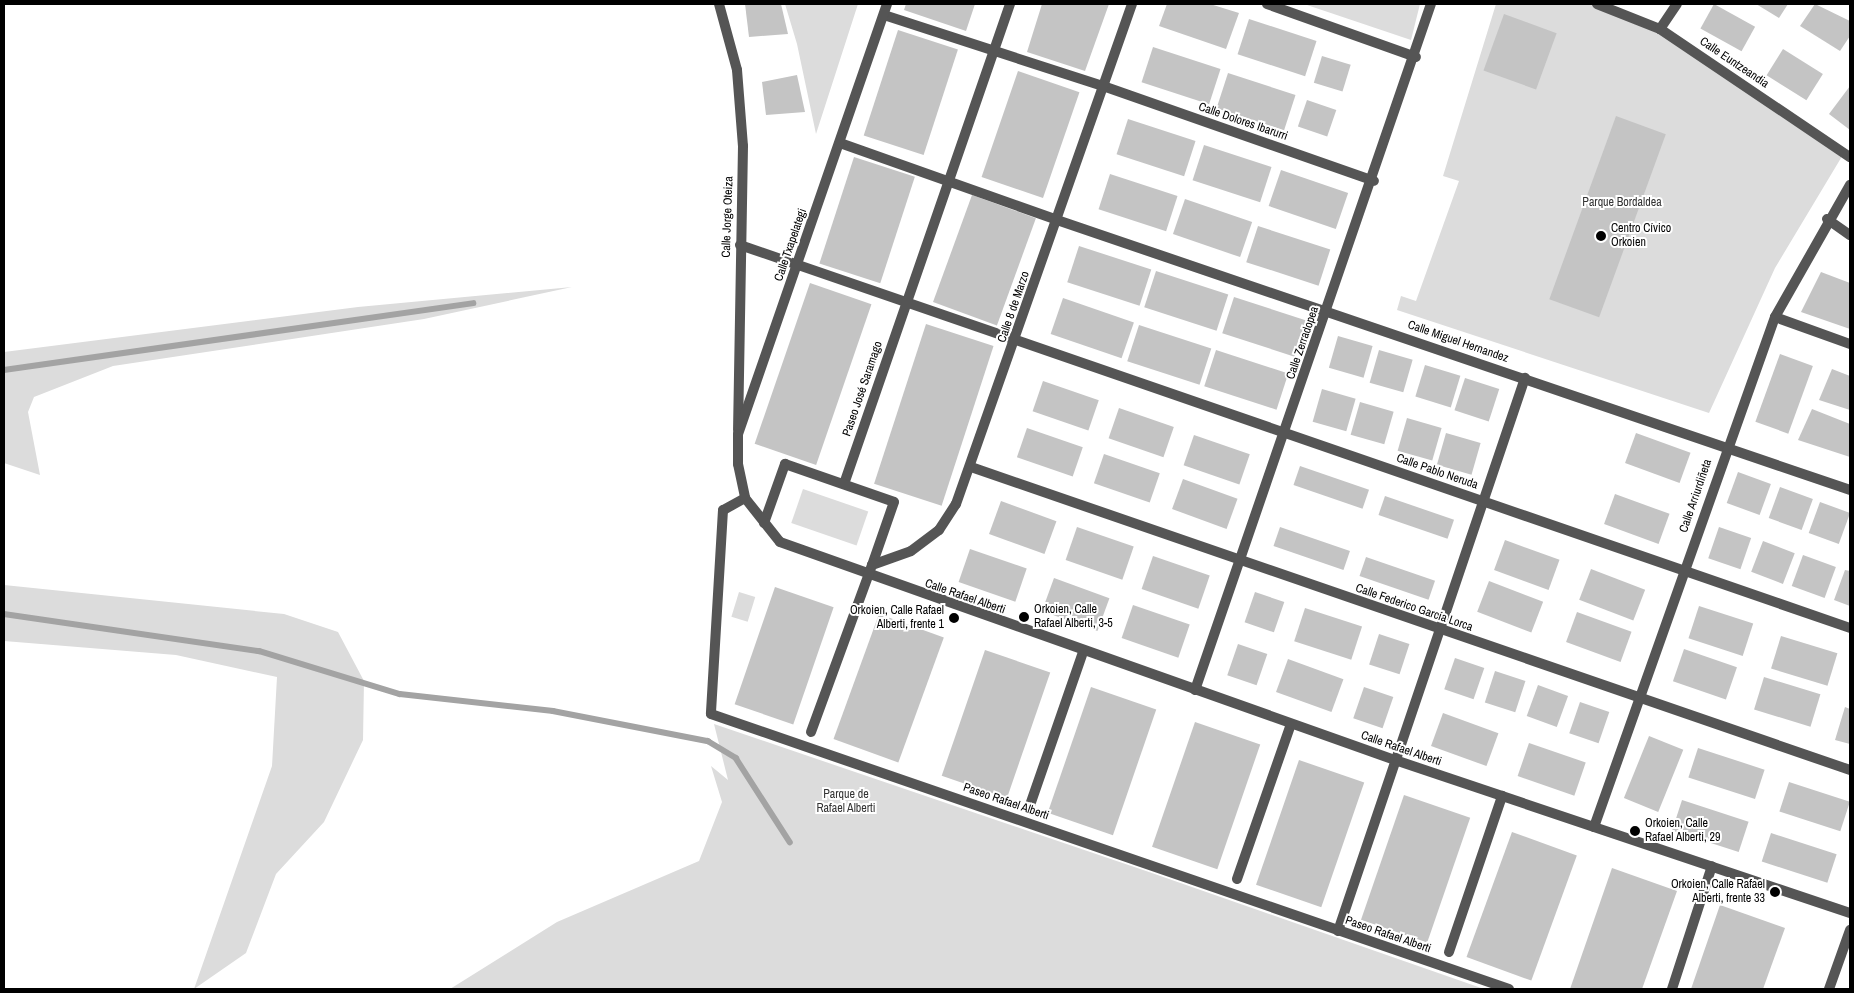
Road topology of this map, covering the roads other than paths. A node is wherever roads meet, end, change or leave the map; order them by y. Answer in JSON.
{"nodes":[{"id":1,"x":719,"y":4,"type":"edge"},
{"id":2,"x":887,"y":4,"type":"edge"},
{"id":3,"x":1010,"y":4,"type":"edge"},
{"id":4,"x":1132,"y":4,"type":"edge"},
{"id":5,"x":1267,"y":4,"type":"edge"},
{"id":6,"x":1432,"y":4,"type":"edge"},
{"id":7,"x":1597,"y":4,"type":"edge"},
{"id":8,"x":1677,"y":4,"type":"edge"},
{"id":9,"x":884,"y":15,"type":"junction"},
{"id":10,"x":1660,"y":29,"type":"junction"},
{"id":11,"x":994,"y":51,"type":"junction"},
{"id":12,"x":1416,"y":57,"type":"junction"},
{"id":13,"x":1103,"y":86,"type":"junction"},
{"id":14,"x":840,"y":143,"type":"junction"},
{"id":15,"x":1850,"y":157,"type":"edge"},
{"id":16,"x":1374,"y":181,"type":"junction"},
{"id":17,"x":948,"y":182,"type":"junction"},
{"id":18,"x":1850,"y":185,"type":"edge"},
{"id":19,"x":1057,"y":220,"type":"junction"},
{"id":20,"x":1827,"y":220,"type":"junction"},
{"id":21,"x":1850,"y":235,"type":"edge"},
{"id":22,"x":740,"y":246,"type":"junction"},
{"id":23,"x":797,"y":264,"type":"junction"},
{"id":24,"x":907,"y":302,"type":"junction"},
{"id":25,"x":1328,"y":310,"type":"junction"},
{"id":26,"x":1775,"y":318,"type":"junction"},
{"id":27,"x":1016,"y":340,"type":"junction"},
{"id":28,"x":1850,"y":344,"type":"edge"},
{"id":29,"x":1525,"y":378,"type":"junction"},
{"id":30,"x":1285,"y":433,"type":"junction"},
{"id":31,"x":738,"y":434,"type":"junction"},
{"id":32,"x":1727,"y":446,"type":"junction"},
{"id":33,"x":971,"y":467,"type":"junction"},
{"id":34,"x":844,"y":484,"type":"junction"},
{"id":35,"x":1850,"y":490,"type":"edge"},
{"id":36,"x":745,"y":498,"type":"junction"},
{"id":37,"x":1484,"y":502,"type":"junction"},
{"id":38,"x":764,"y":523,"type":"junction"},
{"id":39,"x":1240,"y":560,"type":"junction"},
{"id":40,"x":872,"y":565,"type":"junction"},
{"id":41,"x":1683,"y":572,"type":"junction"},
{"id":42,"x":868,"y":576,"type":"junction"},
{"id":43,"x":1850,"y":628,"type":"edge"},
{"id":44,"x":1440,"y":630,"type":"junction"},
{"id":45,"x":1083,"y":652,"type":"junction"},
{"id":46,"x":1195,"y":690,"type":"junction"},
{"id":47,"x":1641,"y":697,"type":"junction"},
{"id":48,"x":1292,"y":724,"type":"junction"},
{"id":49,"x":811,"y":732,"type":"dead end"},
{"id":50,"x":1395,"y":760,"type":"junction"},
{"id":51,"x":1850,"y":770,"type":"edge"},
{"id":52,"x":1502,"y":796,"type":"junction"},
{"id":53,"x":1029,"y":808,"type":"dead end"},
{"id":54,"x":1594,"y":827,"type":"junction"},
{"id":55,"x":1712,"y":866,"type":"junction"},
{"id":56,"x":1237,"y":879,"type":"dead end"},
{"id":57,"x":1850,"y":913,"type":"edge"},
{"id":58,"x":1850,"y":930,"type":"edge"},
{"id":59,"x":1338,"y":931,"type":"junction"},
{"id":60,"x":1450,"y":952,"type":"dead end"},
{"id":61,"x":1509,"y":989,"type":"edge"},
{"id":62,"x":1672,"y":989,"type":"edge"},
{"id":63,"x":1829,"y":989,"type":"edge"}],
"edges":[{"from":1,"to":22,"type":"street","name":"Calle Jorge Oteiza"},
{"from":2,"to":9,"type":"street","name":"Calle Txapelategi"},
{"from":3,"to":11,"type":"street","name":"Paseo José Saramago"},
{"from":4,"to":13,"type":"street","name":"Calle 8 de Marzo"},
{"from":5,"to":12,"type":"street"},
{"from":6,"to":12,"type":"street","name":"Calle Zerradopea"},
{"from":7,"to":10,"type":"street","name":"Calle Euntzeandia"},
{"from":8,"to":10,"type":"street"},
{"from":9,"to":11,"type":"street"},
{"from":9,"to":14,"type":"street","name":"Calle Txapelategi"},
{"from":10,"to":15,"type":"street","name":"Calle Euntzeandia"},
{"from":11,"to":13,"type":"street"},
{"from":11,"to":17,"type":"street","name":"Paseo José Saramago"},
{"from":12,"to":16,"type":"street","name":"Calle Zerradopea"},
{"from":13,"to":16,"type":"street","name":"Calle Dolores Ibarurri"},
{"from":13,"to":19,"type":"street","name":"Calle 8 de Marzo"},
{"from":14,"to":17,"type":"street"},
{"from":14,"to":23,"type":"street","name":"Calle Txapelategi"},
{"from":16,"to":25,"type":"street","name":"Calle Zerradopea"},
{"from":17,"to":19,"type":"street"},
{"from":17,"to":24,"type":"street","name":"Paseo José Saramago"},
{"from":18,"to":20,"type":"street","name":"Calle Arriurdiñeta"},
{"from":19,"to":25,"type":"street","name":"Calle Miguel Hernandez"},
{"from":19,"to":27,"type":"street","name":"Calle 8 de Marzo"},
{"from":20,"to":21,"type":"street"},
{"from":20,"to":26,"type":"street","name":"Calle Arriurdiñeta"},
{"from":22,"to":23,"type":"street"},
{"from":22,"to":31,"type":"street","name":"Calle Jorge Oteiza"},
{"from":23,"to":24,"type":"street"},
{"from":23,"to":31,"type":"street","name":"Calle Txapelategi"},
{"from":24,"to":27,"type":"street"},
{"from":24,"to":34,"type":"street","name":"Paseo José Saramago"},
{"from":25,"to":29,"type":"street","name":"Calle Miguel Hernandez"},
{"from":25,"to":30,"type":"street","name":"Calle Zerradopea"},
{"from":26,"to":28,"type":"street"},
{"from":26,"to":32,"type":"street","name":"Calle Arriurdiñeta"},
{"from":27,"to":30,"type":"street","name":"Calle Pablo Neruda"},
{"from":27,"to":33,"type":"street","name":"Calle 8 de Marzo"},
{"from":29,"to":32,"type":"street","name":"Calle Miguel Hernandez"},
{"from":29,"to":37,"type":"street"},
{"from":30,"to":37,"type":"street","name":"Calle Pablo Neruda"},
{"from":30,"to":39,"type":"street","name":"Calle Zerradopea"},
{"from":31,"to":36,"type":"street","name":"Calle Txapelategi"},
{"from":32,"to":35,"type":"street","name":"Calle Miguel Hernandez"},
{"from":32,"to":41,"type":"street","name":"Calle Arriurdiñeta"},
{"from":33,"to":39,"type":"street","name":"Calle Federico García Lorca"},
{"from":33,"to":40,"type":"street","name":"Calle 8 de Marzo"},
{"from":34,"to":38,"type":"street"},
{"from":34,"to":40,"type":"street"},
{"from":36,"to":38,"type":"street","name":"Calle Rafael Alberti"},
{"from":36,"to":59,"type":"street","name":"Paseo Rafael Alberti"},
{"from":37,"to":41,"type":"street","name":"Calle Pablo Neruda"},
{"from":37,"to":44,"type":"street"},
{"from":38,"to":42,"type":"street","name":"Calle Rafael Alberti"},
{"from":39,"to":44,"type":"street","name":"Calle Federico García Lorca"},
{"from":39,"to":46,"type":"street","name":"Calle Zerradopea"},
{"from":40,"to":42,"type":"street"},
{"from":41,"to":43,"type":"street","name":"Calle Pablo Neruda"},
{"from":41,"to":47,"type":"street","name":"Calle Arriurdiñeta"},
{"from":42,"to":45,"type":"street","name":"Calle Rafael Alberti"},
{"from":42,"to":49,"type":"street"},
{"from":44,"to":47,"type":"street","name":"Calle Federico García Lorca"},
{"from":44,"to":50,"type":"street"},
{"from":45,"to":46,"type":"street","name":"Calle Rafael Alberti"},
{"from":45,"to":53,"type":"street"},
{"from":46,"to":48,"type":"street","name":"Calle Rafael Alberti"},
{"from":47,"to":51,"type":"street","name":"Calle Federico García Lorca"},
{"from":47,"to":54,"type":"street","name":"Calle Arriurdiñeta"},
{"from":48,"to":50,"type":"street","name":"Calle Rafael Alberti"},
{"from":48,"to":56,"type":"street"},
{"from":50,"to":52,"type":"street","name":"Calle Rafael Alberti"},
{"from":50,"to":59,"type":"street"},
{"from":52,"to":54,"type":"street","name":"Calle Rafael Alberti"},
{"from":52,"to":60,"type":"street"},
{"from":54,"to":55,"type":"street","name":"Calle Rafael Alberti"},
{"from":55,"to":57,"type":"street","name":"Calle Rafael Alberti"},
{"from":55,"to":62,"type":"street"},
{"from":58,"to":63,"type":"street"},
{"from":59,"to":61,"type":"street","name":"Paseo Rafael Alberti"}]}
